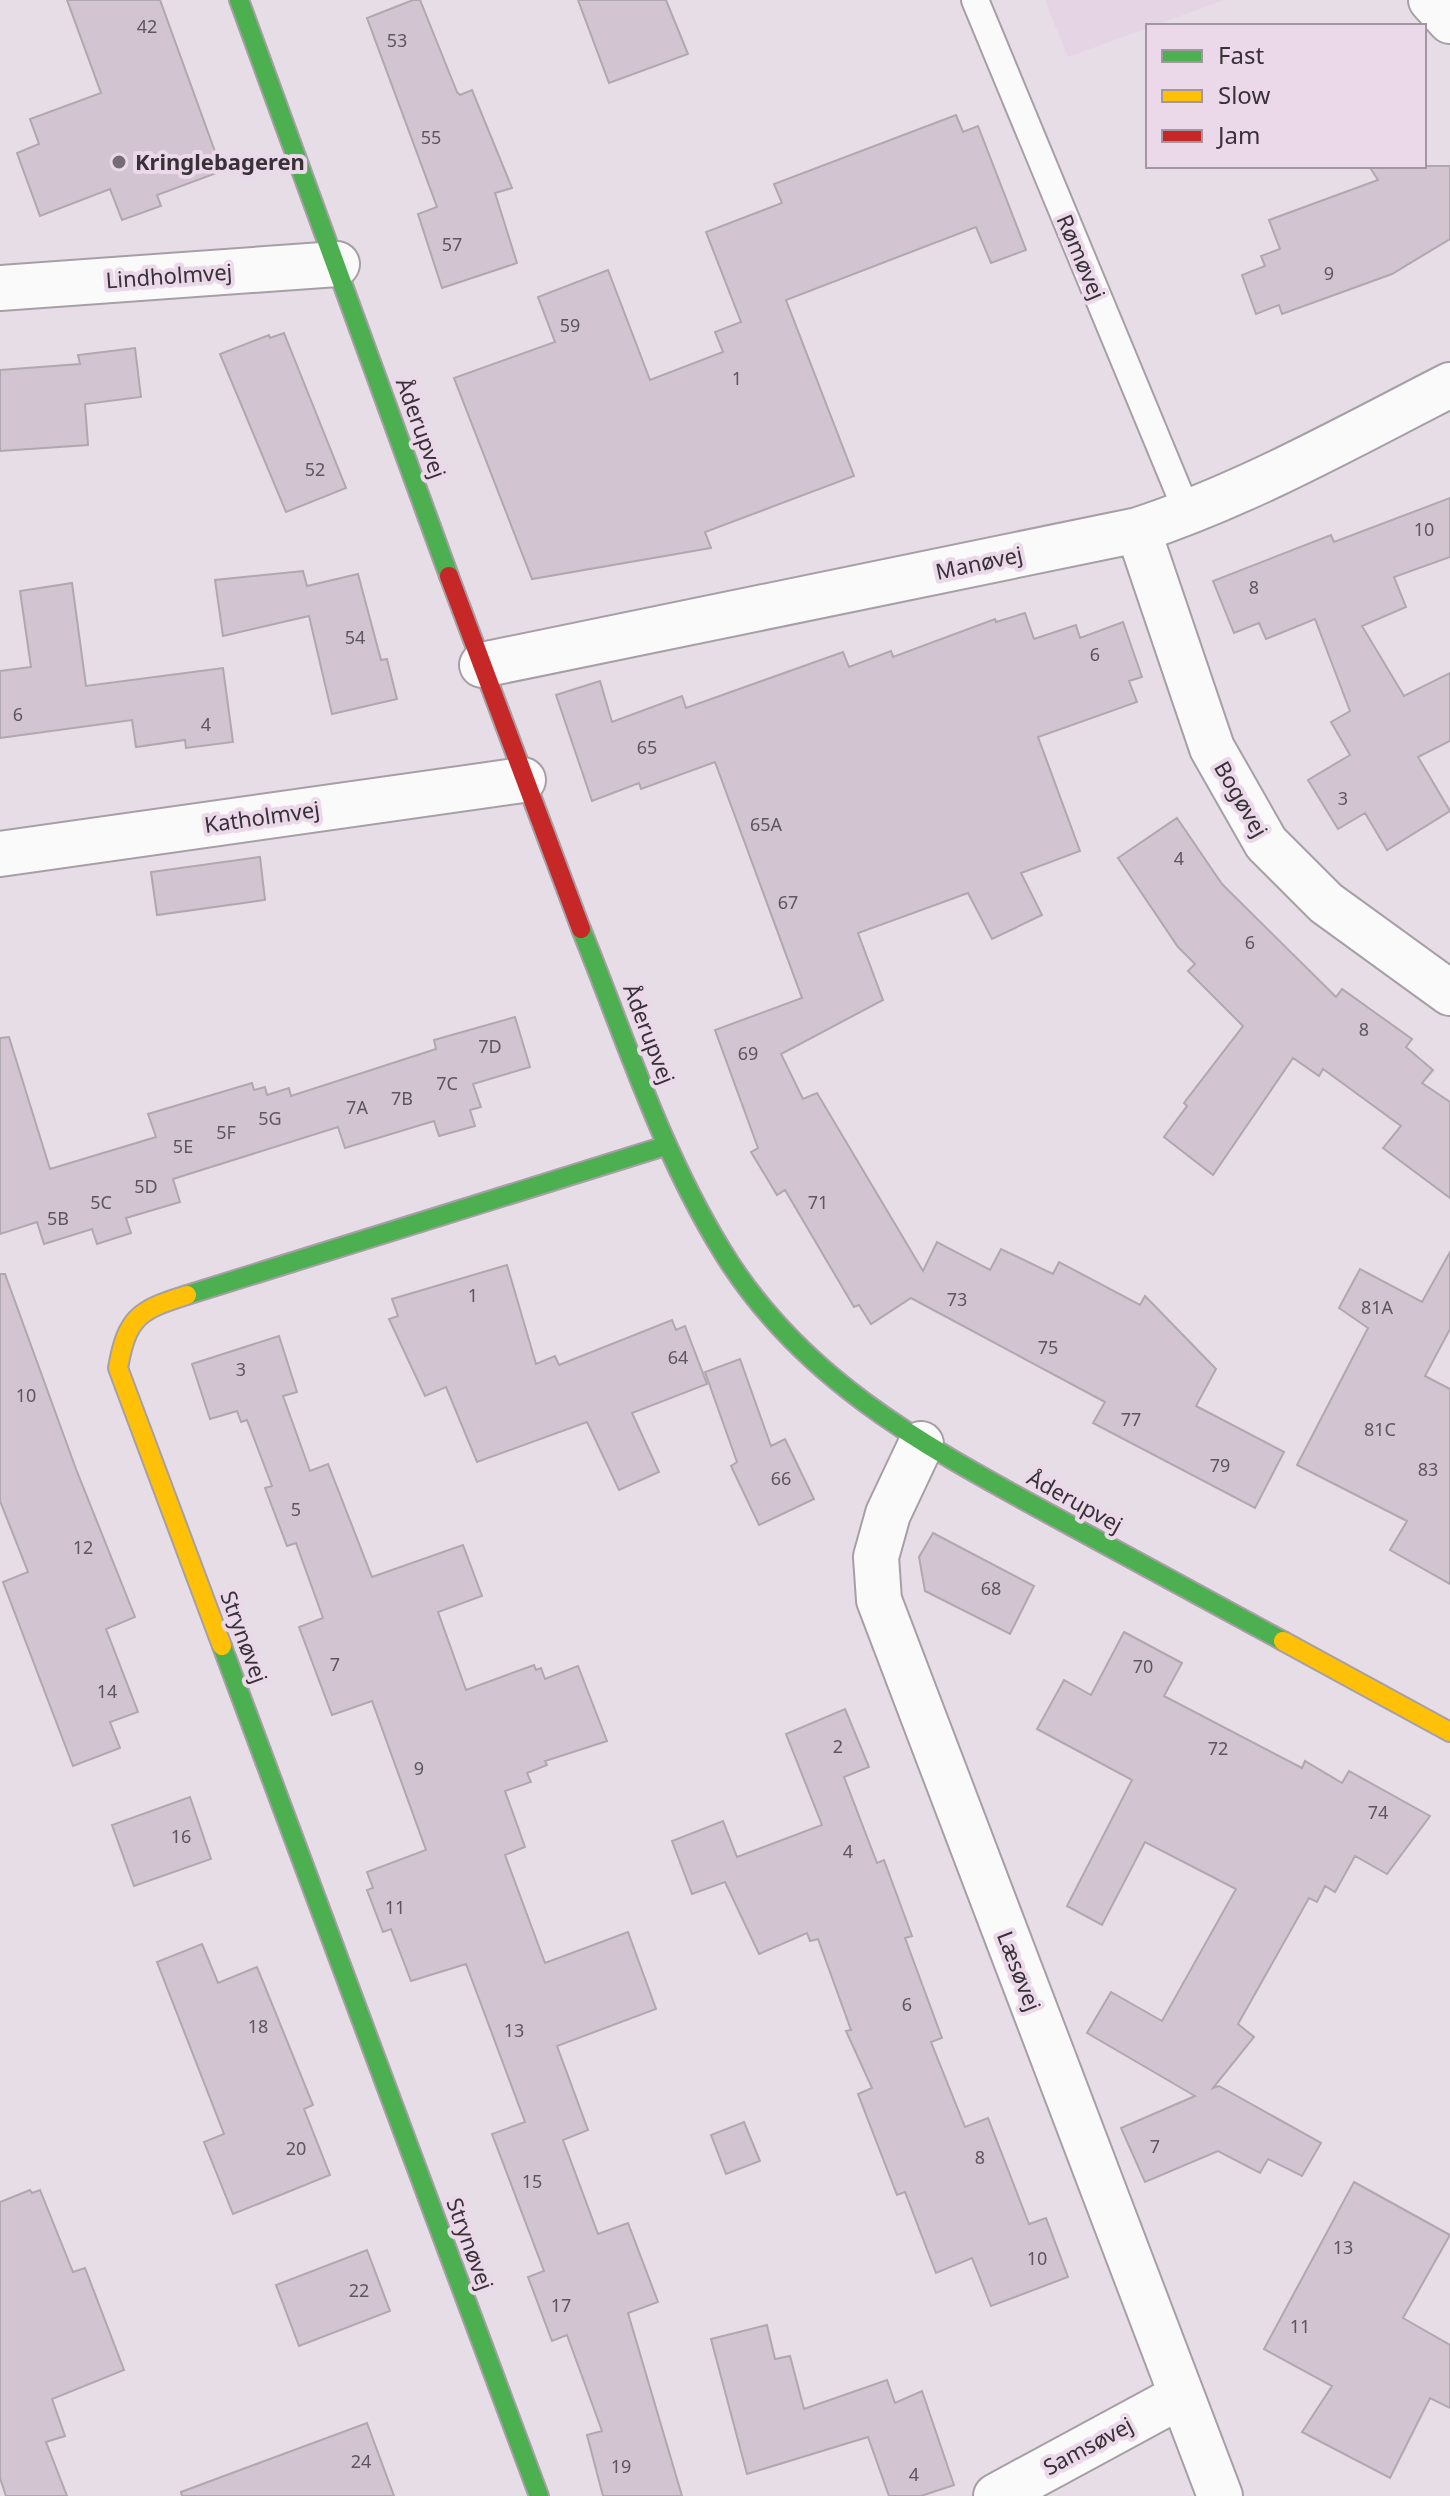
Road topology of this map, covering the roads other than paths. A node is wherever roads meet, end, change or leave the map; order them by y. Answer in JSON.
{"nodes":[{"id":1,"x":239,"y":0,"type":"edge"},
{"id":2,"x":975,"y":0,"type":"edge"},
{"id":3,"x":1431,"y":0,"type":"edge"},
{"id":4,"x":1450,"y":21,"type":"edge"},
{"id":5,"x":337,"y":264,"type":"junction"},
{"id":6,"x":0,"y":288,"type":"edge"},
{"id":7,"x":1450,"y":385,"type":"edge"},
{"id":8,"x":1188,"y":514,"type":"junction"},
{"id":9,"x":1138,"y":530,"type":"junction"},
{"id":10,"x":482,"y":665,"type":"junction"},
{"id":11,"x":523,"y":780,"type":"junction"},
{"id":12,"x":0,"y":854,"type":"edge"},
{"id":13,"x":1450,"y":993,"type":"edge"},
{"id":14,"x":665,"y":1146,"type":"junction"},
{"id":15,"x":921,"y":1444,"type":"junction"},
{"id":16,"x":1450,"y":1732,"type":"edge"},
{"id":17,"x":1179,"y":2397,"type":"junction"},
{"id":18,"x":539,"y":2496,"type":"edge"},
{"id":19,"x":996,"y":2496,"type":"edge"},
{"id":20,"x":1220,"y":2496,"type":"edge"}],
"edges":[{"from":1,"to":5,"type":"street","name":"Åderupvej"},
{"from":2,"to":8,"type":"lane","name":"Rømøvej"},
{"from":3,"to":4,"type":"street"},
{"from":5,"to":6,"type":"street","name":"Lindholmvej"},
{"from":5,"to":10,"type":"street","name":"Åderupvej"},
{"from":7,"to":8,"type":"street","name":"Manøvej"},
{"from":8,"to":9,"type":"street","name":"Manøvej"},
{"from":9,"to":10,"type":"street","name":"Manøvej"},
{"from":9,"to":13,"type":"street","name":"Bogøvej"},
{"from":10,"to":11,"type":"street","name":"Åderupvej"},
{"from":11,"to":12,"type":"street","name":"Katholmvej"},
{"from":11,"to":14,"type":"street","name":"Åderupvej"},
{"from":14,"to":15,"type":"street","name":"Åderupvej"},
{"from":14,"to":18,"type":"street","name":"Strynøvej"},
{"from":15,"to":16,"type":"street","name":"Åderupvej"},
{"from":15,"to":17,"type":"street","name":"Læsøvej"},
{"from":17,"to":19,"type":"street","name":"Samsøvej"},
{"from":17,"to":20,"type":"street","name":"Læsøvej"}]}
